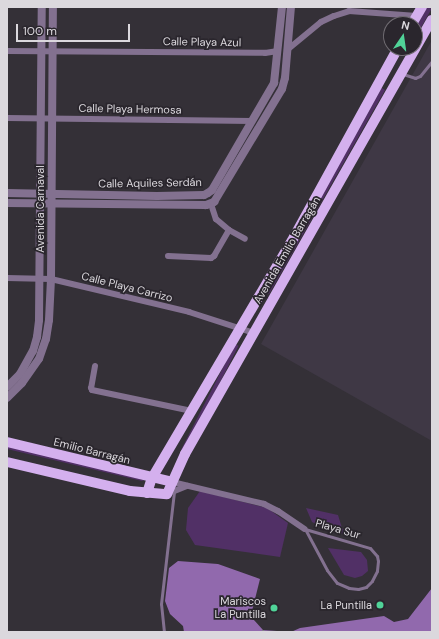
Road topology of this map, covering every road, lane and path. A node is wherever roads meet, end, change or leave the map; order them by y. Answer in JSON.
{"nodes":[{"id":1,"x":42,"y":7,"type":"edge"},
{"id":2,"x":52,"y":7,"type":"edge"},
{"id":3,"x":282,"y":7,"type":"edge"},
{"id":4,"x":291,"y":7,"type":"edge"},
{"id":5,"x":417,"y":16,"type":"edge"},
{"id":6,"x":432,"y":20,"type":"edge"},
{"id":7,"x":287,"y":50,"type":"junction"},
{"id":8,"x":7,"y":51,"type":"edge"},
{"id":9,"x":42,"y":51,"type":"junction"},
{"id":10,"x":53,"y":51,"type":"junction"},
{"id":11,"x":278,"y":51,"type":"junction"},
{"id":12,"x":394,"y":56,"type":"edge"},
{"id":13,"x":432,"y":61,"type":"edge"},
{"id":14,"x":385,"y":72,"type":"junction"},
{"id":15,"x":400,"y":77,"type":"junction"},
{"id":16,"x":267,"y":96,"type":"junction"},
{"id":17,"x":276,"y":101,"type":"junction"},
{"id":18,"x":7,"y":118,"type":"edge"},
{"id":19,"x":42,"y":118,"type":"junction"},
{"id":20,"x":52,"y":118,"type":"junction"},
{"id":21,"x":252,"y":121,"type":"junction"},
{"id":22,"x":7,"y":192,"type":"edge"},
{"id":23,"x":41,"y":193,"type":"junction"},
{"id":24,"x":51,"y":193,"type":"junction"},
{"id":25,"x":7,"y":203,"type":"edge"},
{"id":26,"x":40,"y":204,"type":"junction"},
{"id":27,"x":51,"y":204,"type":"junction"},
{"id":28,"x":211,"y":204,"type":"junction"},
{"id":29,"x":229,"y":230,"type":"junction"},
{"id":30,"x":245,"y":239,"type":"dead end"},
{"id":31,"x":168,"y":256,"type":"dead end"},
{"id":32,"x":7,"y":278,"type":"edge"},
{"id":33,"x":40,"y":278,"type":"junction"},
{"id":34,"x":51,"y":279,"type":"junction"},
{"id":35,"x":241,"y":327,"type":"junction"},
{"id":36,"x":254,"y":333,"type":"junction"},
{"id":37,"x":96,"y":366,"type":"dead end"},
{"id":38,"x":7,"y":387,"type":"edge"},
{"id":39,"x":7,"y":398,"type":"edge"},
{"id":40,"x":192,"y":411,"type":"junction"},
{"id":41,"x":7,"y":442,"type":"edge"},
{"id":42,"x":7,"y":462,"type":"edge"},
{"id":43,"x":152,"y":478,"type":"junction"},
{"id":44,"x":171,"y":489,"type":"junction"},
{"id":45,"x":147,"y":493,"type":"junction"},
{"id":46,"x":305,"y":529,"type":"junction"},
{"id":47,"x":164,"y":632,"type":"edge"}],
"edges":[{"from":1,"to":9,"type":"street","name":"Avenida Carnaval"},
{"from":2,"to":10,"type":"street","name":"Avenida Carnaval"},
{"from":3,"to":11,"type":"street","name":"Calle Aquiles Serdán"},
{"from":4,"to":7,"type":"street"},
{"from":5,"to":7,"type":"street"},
{"from":6,"to":15,"type":"main road","name":"Avenida Emilio Barragán"},
{"from":7,"to":17,"type":"street"},
{"from":8,"to":9,"type":"street","name":"Calle Playa Azul"},
{"from":9,"to":10,"type":"street","name":"Calle Playa Azul"},
{"from":9,"to":19,"type":"street","name":"Avenida Carnaval"},
{"from":10,"to":11,"type":"street","name":"Calle Playa Azul"},
{"from":10,"to":20,"type":"street","name":"Avenida Carnaval"},
{"from":11,"to":16,"type":"street","name":"Calle Aquiles Serdán"},
{"from":12,"to":14,"type":"main road","name":"Avenida Emilio Barragán"},
{"from":13,"to":15,"type":"lane"},
{"from":14,"to":15,"type":"main road"},
{"from":14,"to":35,"type":"main road","name":"Avenida Emilio Barragán"},
{"from":15,"to":36,"type":"main road","name":"Avenida Emilio Barragán"},
{"from":16,"to":17,"type":"street"},
{"from":16,"to":21,"type":"street","name":"Calle Aquiles Serdán"},
{"from":17,"to":28,"type":"street"},
{"from":18,"to":19,"type":"street","name":"Calle Playa Hermosa"},
{"from":19,"to":20,"type":"street","name":"Calle Playa Hermosa"},
{"from":19,"to":23,"type":"street","name":"Avenida Carnaval"},
{"from":20,"to":21,"type":"street","name":"Calle Playa Hermosa"},
{"from":20,"to":24,"type":"street","name":"Avenida Carnaval"},
{"from":21,"to":24,"type":"street","name":"Calle Aquiles Serdán"},
{"from":22,"to":23,"type":"street","name":"Calle Aquiles Serdán"},
{"from":23,"to":24,"type":"street","name":"Calle Aquiles Serdán"},
{"from":23,"to":26,"type":"street","name":"Avenida Carnaval"},
{"from":24,"to":27,"type":"street","name":"Avenida Carnaval"},
{"from":25,"to":26,"type":"street","name":"Calle Aquiles Serdán"},
{"from":26,"to":27,"type":"street","name":"Calle Aquiles Serdán"},
{"from":26,"to":33,"type":"street","name":"Avenida Carnaval"},
{"from":27,"to":28,"type":"street","name":"Calle Aquiles Serdán"},
{"from":27,"to":34,"type":"street","name":"Avenida Carnaval"},
{"from":28,"to":29,"type":"street"},
{"from":29,"to":30,"type":"street"},
{"from":29,"to":31,"type":"street"},
{"from":32,"to":33,"type":"street","name":"Calle Playa Carrizo"},
{"from":33,"to":34,"type":"street","name":"Calle Playa Carrizo"},
{"from":33,"to":38,"type":"street","name":"Avenida Carnaval"},
{"from":34,"to":35,"type":"street","name":"Calle Playa Carrizo"},
{"from":34,"to":39,"type":"street","name":"Avenida Carnaval"},
{"from":35,"to":36,"type":"street","name":"Calle Playa Carrizo"},
{"from":35,"to":40,"type":"main road","name":"Avenida Emilio Barragán"},
{"from":36,"to":44,"type":"main road","name":"Avenida Emilio Barragán"},
{"from":37,"to":40,"type":"street"},
{"from":40,"to":43,"type":"main road","name":"Avenida Emilio Barragán"},
{"from":41,"to":43,"type":"main road","name":"Emilio Barragán"},
{"from":42,"to":45,"type":"main road"},
{"from":43,"to":44,"type":"main road","name":"Emilio Barragán"},
{"from":43,"to":45,"type":"main road","name":"Avenida Emilio Barragán"},
{"from":44,"to":45,"type":"main road"},
{"from":44,"to":46,"type":"street"},
{"from":44,"to":47,"type":"lane"},
{"from":46,"to":46,"type":"lane","name":"Playa Sur"}]}
